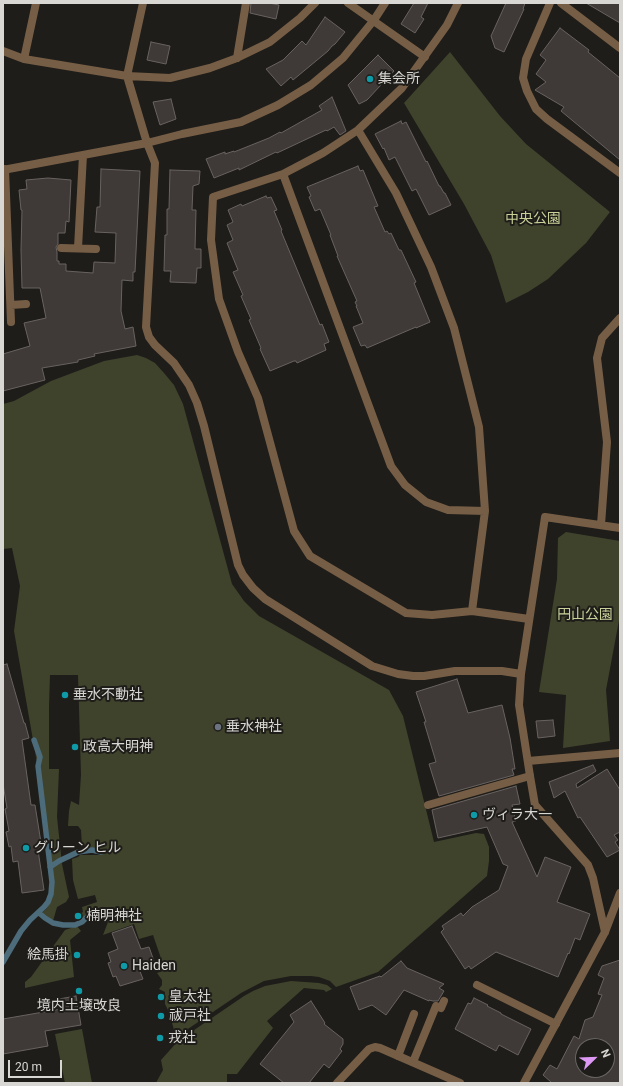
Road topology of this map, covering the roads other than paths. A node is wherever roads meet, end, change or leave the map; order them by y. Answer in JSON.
{"nodes":[{"id":1,"x":36,"y":3,"type":"edge"},
{"id":2,"x":143,"y":3,"type":"edge"},
{"id":3,"x":246,"y":3,"type":"edge"},
{"id":4,"x":315,"y":3,"type":"edge"},
{"id":5,"x":348,"y":3,"type":"edge"},
{"id":6,"x":385,"y":3,"type":"edge"},
{"id":7,"x":458,"y":3,"type":"edge"},
{"id":8,"x":550,"y":3,"type":"edge"},
{"id":9,"x":561,"y":3,"type":"edge"},
{"id":10,"x":374,"y":20,"type":"junction"},
{"id":11,"x":620,"y":48,"type":"edge"},
{"id":12,"x":3,"y":51,"type":"edge"},
{"id":13,"x":425,"y":57,"type":"junction"},
{"id":14,"x":237,"y":58,"type":"junction"},
{"id":15,"x":24,"y":59,"type":"junction"},
{"id":16,"x":127,"y":76,"type":"junction"},
{"id":17,"x":358,"y":130,"type":"junction"},
{"id":18,"x":147,"y":143,"type":"junction"},
{"id":19,"x":83,"y":155,"type":"junction"},
{"id":20,"x":4,"y":169,"type":"edge"},
{"id":21,"x":620,"y":173,"type":"edge"},
{"id":22,"x":283,"y":174,"type":"junction"},
{"id":23,"x":5,"y":226,"type":"edge"},
{"id":24,"x":61,"y":248,"type":"dead end"},
{"id":25,"x":78,"y":248,"type":"junction"},
{"id":26,"x":96,"y":250,"type":"dead end"},
{"id":27,"x":26,"y":304,"type":"dead end"},
{"id":28,"x":11,"y":305,"type":"junction"},
{"id":29,"x":620,"y":318,"type":"edge"},
{"id":30,"x":11,"y":322,"type":"dead end"},
{"id":31,"x":485,"y":511,"type":"junction"},
{"id":32,"x":601,"y":525,"type":"junction"},
{"id":33,"x":620,"y":528,"type":"edge"},
{"id":34,"x":472,"y":611,"type":"junction"},
{"id":35,"x":529,"y":619,"type":"junction"},
{"id":36,"x":521,"y":674,"type":"junction"},
{"id":37,"x":620,"y":753,"type":"edge"},
{"id":38,"x":528,"y":761,"type":"junction"},
{"id":39,"x":530,"y":776,"type":"junction"},
{"id":40,"x":428,"y":805,"type":"dead end"},
{"id":41,"x":620,"y":893,"type":"edge"},
{"id":42,"x":605,"y":932,"type":"junction"},
{"id":43,"x":478,"y":985,"type":"dead end"},
{"id":44,"x":444,"y":1001,"type":"dead end"},
{"id":45,"x":414,"y":1014,"type":"dead end"},
{"id":46,"x":556,"y":1024,"type":"junction"},
{"id":47,"x":398,"y":1056,"type":"junction"},
{"id":48,"x":413,"y":1062,"type":"junction"},
{"id":49,"x":336,"y":1083,"type":"edge"},
{"id":50,"x":460,"y":1083,"type":"edge"},
{"id":51,"x":524,"y":1083,"type":"edge"}],
"edges":[{"from":1,"to":15,"type":"street"},
{"from":2,"to":16,"type":"street"},
{"from":3,"to":14,"type":"street"},
{"from":4,"to":14,"type":"street"},
{"from":5,"to":10,"type":"street"},
{"from":6,"to":10,"type":"street"},
{"from":7,"to":13,"type":"street"},
{"from":8,"to":21,"type":"street"},
{"from":9,"to":11,"type":"street"},
{"from":10,"to":13,"type":"street"},
{"from":10,"to":18,"type":"street"},
{"from":12,"to":15,"type":"street"},
{"from":13,"to":17,"type":"street"},
{"from":14,"to":16,"type":"street"},
{"from":15,"to":16,"type":"street"},
{"from":16,"to":18,"type":"street"},
{"from":17,"to":22,"type":"street"},
{"from":17,"to":31,"type":"street"},
{"from":18,"to":19,"type":"street"},
{"from":18,"to":36,"type":"street"},
{"from":19,"to":20,"type":"street"},
{"from":19,"to":25,"type":"street"},
{"from":20,"to":23,"type":"street"},
{"from":22,"to":31,"type":"street"},
{"from":22,"to":34,"type":"street"},
{"from":23,"to":28,"type":"street"},
{"from":24,"to":25,"type":"street"},
{"from":25,"to":26,"type":"street"},
{"from":27,"to":28,"type":"street"},
{"from":28,"to":30,"type":"street"},
{"from":29,"to":32,"type":"street"},
{"from":31,"to":34,"type":"street"},
{"from":32,"to":33,"type":"street"},
{"from":32,"to":35,"type":"street"},
{"from":34,"to":35,"type":"street"},
{"from":35,"to":36,"type":"street"},
{"from":36,"to":38,"type":"street"},
{"from":37,"to":38,"type":"street"},
{"from":38,"to":39,"type":"street"},
{"from":39,"to":40,"type":"street"},
{"from":39,"to":42,"type":"street"},
{"from":41,"to":42,"type":"street"},
{"from":42,"to":46,"type":"street"},
{"from":43,"to":46,"type":"street"},
{"from":44,"to":48,"type":"street"},
{"from":45,"to":47,"type":"street"},
{"from":46,"to":51,"type":"street"},
{"from":47,"to":48,"type":"street"},
{"from":47,"to":49,"type":"street"},
{"from":48,"to":50,"type":"street"}]}
